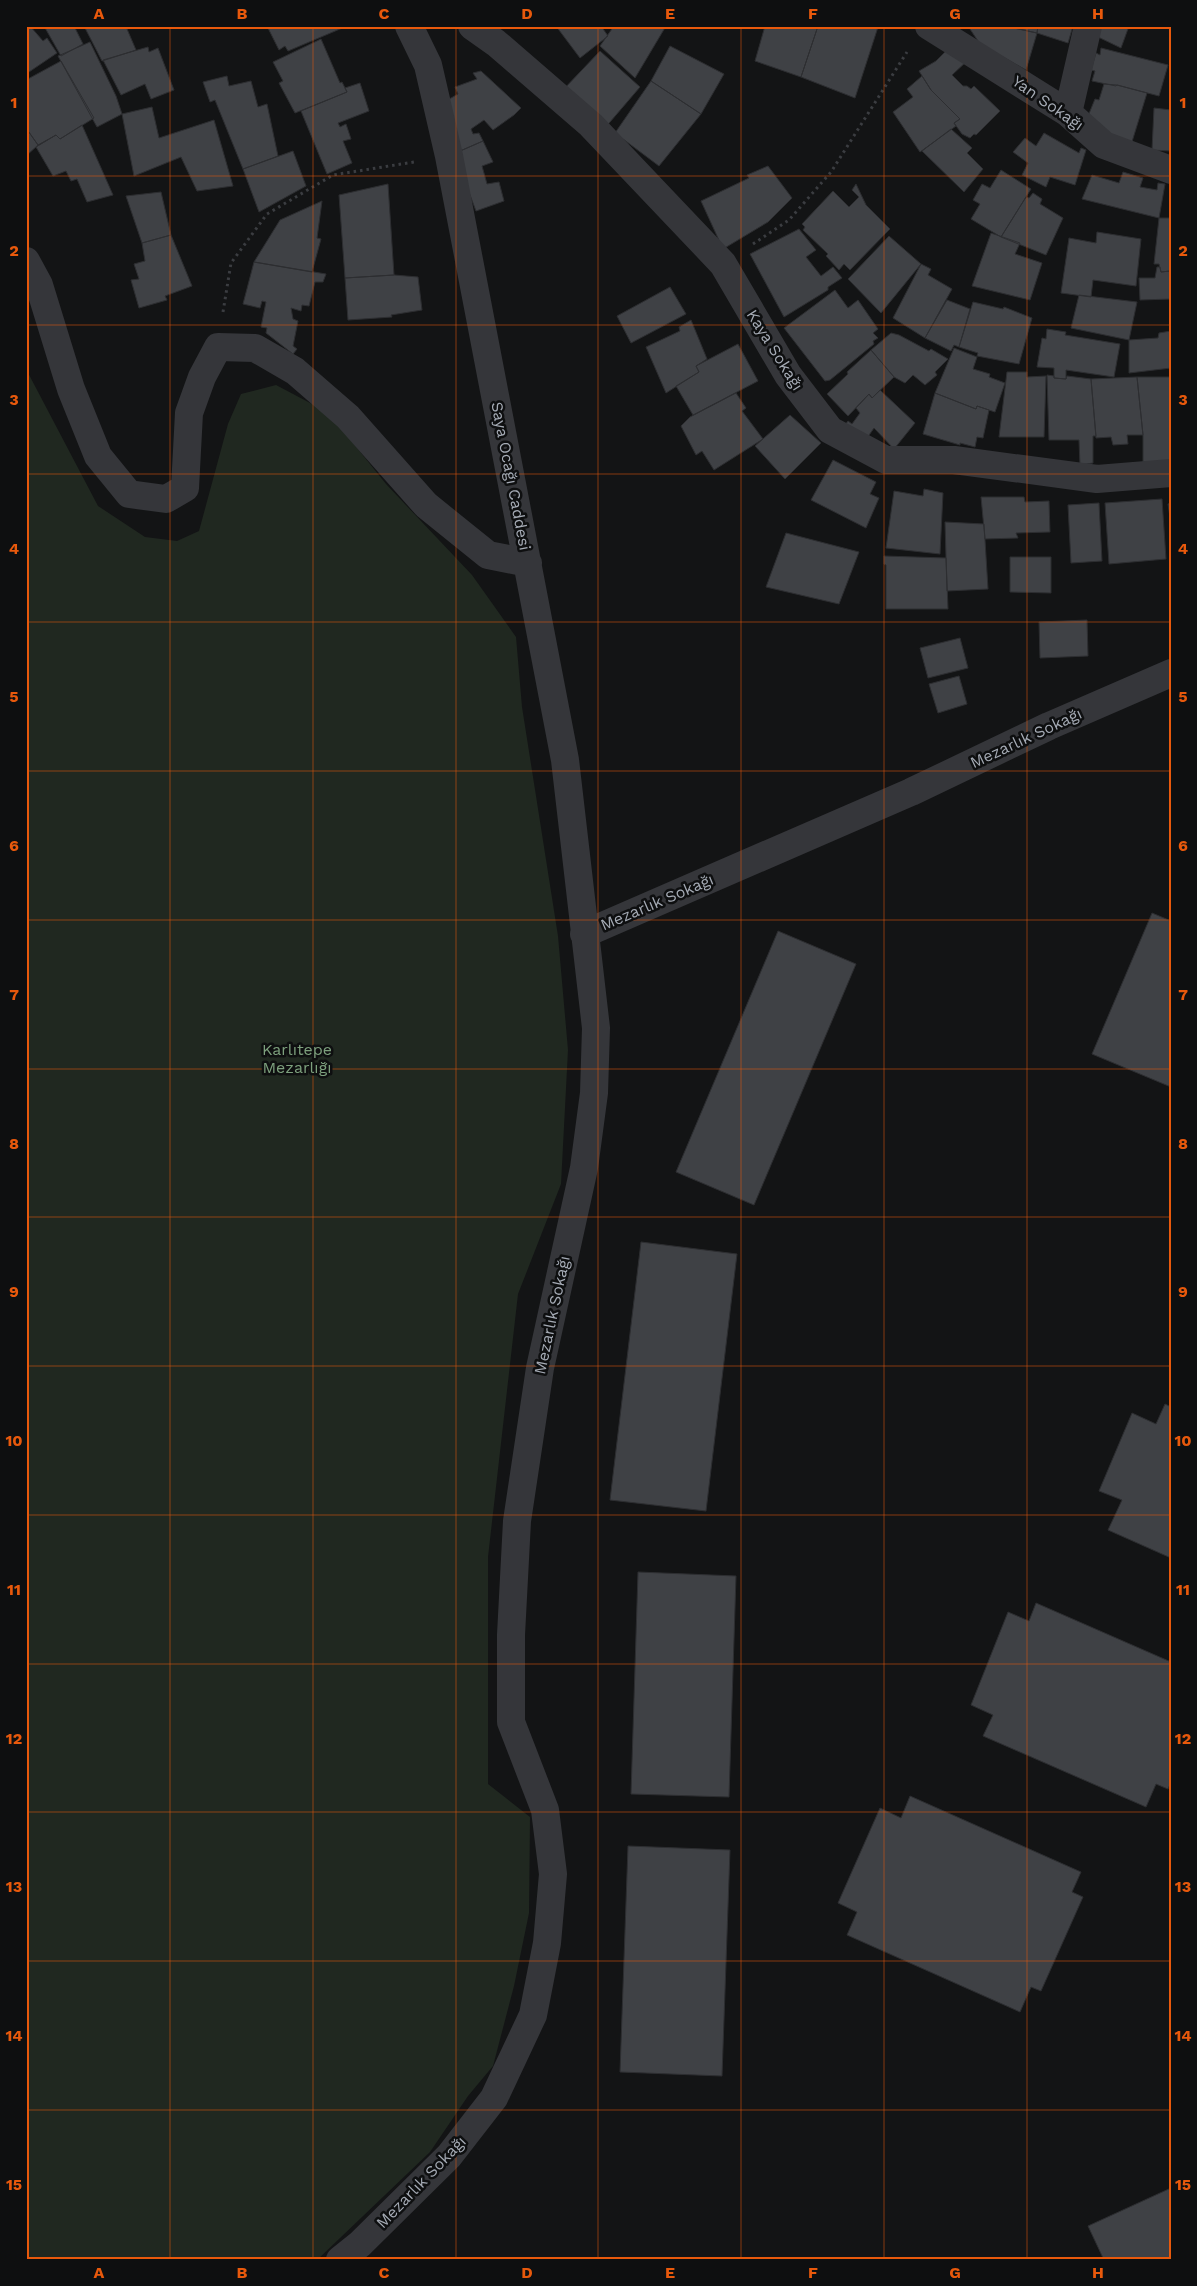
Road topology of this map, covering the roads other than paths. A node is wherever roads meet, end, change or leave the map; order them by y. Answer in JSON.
{"nodes":[{"id":1,"x":409,"y":26,"type":"edge"},
{"id":2,"x":472,"y":26,"type":"edge"},
{"id":3,"x":930,"y":26,"type":"edge"},
{"id":4,"x":1088,"y":26,"type":"edge"},
{"id":5,"x":1068,"y":113,"type":"junction"},
{"id":6,"x":1171,"y":170,"type":"edge"},
{"id":7,"x":26,"y":261,"type":"edge"},
{"id":8,"x":1171,"y":473,"type":"edge"},
{"id":9,"x":528,"y":562,"type":"junction"},
{"id":10,"x":1171,"y":673,"type":"edge"},
{"id":11,"x":584,"y":934,"type":"junction"},
{"id":12,"x":340,"y":2260,"type":"edge"}],
"edges":[{"from":1,"to":9,"type":"street","name":"Saya Ocağı Caddesi"},
{"from":2,"to":8,"type":"street","name":"Kaya Sokağı"},
{"from":3,"to":5,"type":"street","name":"Yan Sokağı"},
{"from":4,"to":5,"type":"street"},
{"from":5,"to":6,"type":"street","name":"Yan Sokağı"},
{"from":7,"to":9,"type":"street"},
{"from":9,"to":11,"type":"street","name":"Saya Ocağı Caddesi"},
{"from":10,"to":11,"type":"street","name":"Mezarlık Sokağı"},
{"from":11,"to":12,"type":"street","name":"Mezarlık Sokağı"}]}
